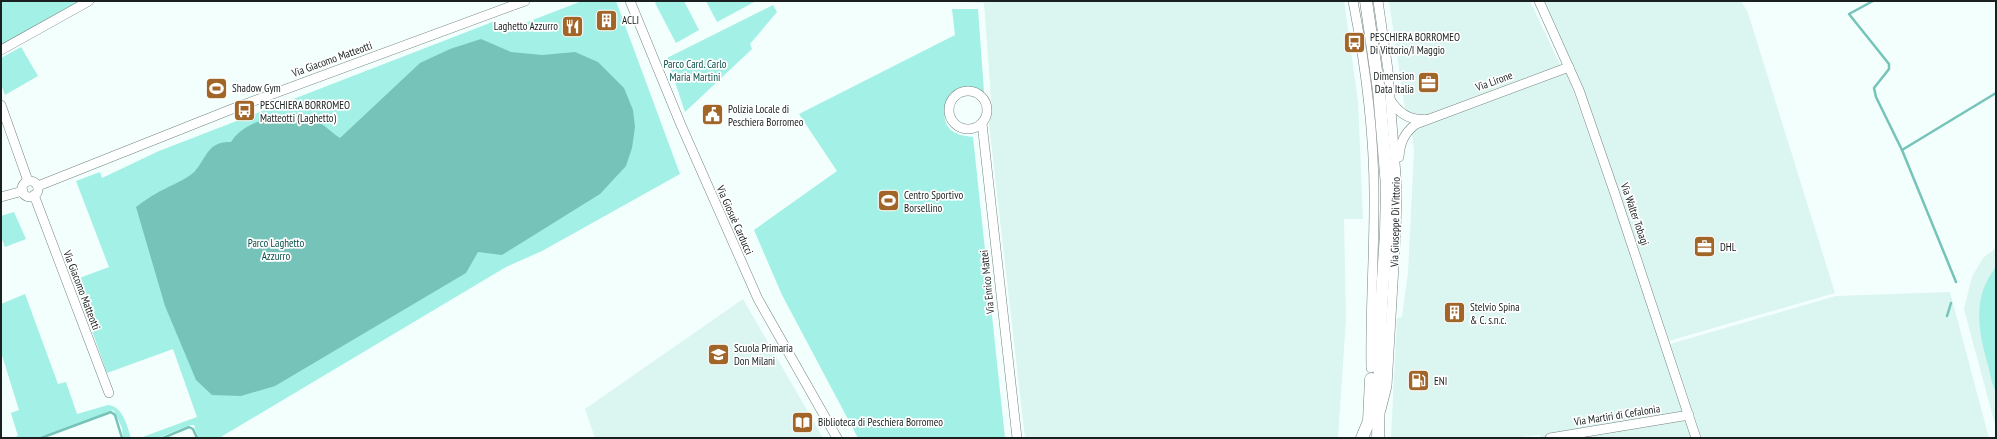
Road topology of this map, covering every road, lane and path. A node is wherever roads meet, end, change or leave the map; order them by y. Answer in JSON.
{"nodes":[{"id":1,"x":90,"y":1,"type":"edge"},
{"id":2,"x":525,"y":1,"type":"edge"},
{"id":3,"x":1353,"y":1,"type":"edge"},
{"id":4,"x":1366,"y":1,"type":"edge"},
{"id":5,"x":1378,"y":1,"type":"edge"},
{"id":6,"x":1539,"y":1,"type":"edge"},
{"id":7,"x":631,"y":2,"type":"edge"},
{"id":8,"x":1,"y":50,"type":"edge"},
{"id":9,"x":1569,"y":67,"type":"junction"},
{"id":10,"x":1390,"y":101,"type":"junction"},
{"id":11,"x":1,"y":105,"type":"edge"},
{"id":12,"x":1428,"y":119,"type":"junction"},
{"id":13,"x":982,"y":123,"type":"junction"},
{"id":14,"x":1396,"y":178,"type":"junction"},
{"id":15,"x":28,"y":181,"type":"junction"},
{"id":16,"x":38,"y":186,"type":"junction"},
{"id":17,"x":23,"y":191,"type":"junction"},
{"id":18,"x":34,"y":196,"type":"junction"},
{"id":19,"x":1,"y":197,"type":"edge"},
{"id":20,"x":1381,"y":310,"type":"junction"},
{"id":21,"x":1372,"y":368,"type":"junction"},
{"id":22,"x":109,"y":393,"type":"dead end"},
{"id":23,"x":1688,"y":415,"type":"junction"},
{"id":24,"x":1378,"y":419,"type":"junction"},
{"id":25,"x":837,"y":438,"type":"edge"},
{"id":26,"x":1016,"y":438,"type":"edge"},
{"id":27,"x":1362,"y":438,"type":"edge"},
{"id":28,"x":1378,"y":438,"type":"edge"},
{"id":29,"x":1550,"y":438,"type":"edge"},
{"id":30,"x":1696,"y":438,"type":"edge"}],
"edges":[{"from":1,"to":8,"type":"street"},
{"from":2,"to":16,"type":"street","name":"Via Giacomo Matteotti"},
{"from":3,"to":21,"type":"street","name":"Via Giuseppe Di Vittorio"},
{"from":4,"to":20,"type":"main road","name":"Via Giuseppe Di Vittorio"},
{"from":5,"to":10,"type":"street","name":"Via Giuseppe Di Vittorio"},
{"from":6,"to":9,"type":"street","name":"Via Walter Tobagi"},
{"from":7,"to":25,"type":"street","name":"Via Giosuè Carducci"},
{"from":9,"to":12,"type":"street","name":"Via Lirone"},
{"from":9,"to":23,"type":"street","name":"Via Walter Tobagi"},
{"from":10,"to":12,"type":"street","name":"Via Lirone"},
{"from":10,"to":14,"type":"street","name":"Via Giuseppe Di Vittorio"},
{"from":11,"to":15,"type":"street"},
{"from":12,"to":14,"type":"street","name":"Via Lirone"},
{"from":13,"to":13,"type":"street"},
{"from":13,"to":26,"type":"street","name":"Via Enrico Mattei"},
{"from":14,"to":24,"type":"street","name":"Via Giuseppe Di Vittorio"},
{"from":15,"to":16,"type":"street"},
{"from":15,"to":17,"type":"street"},
{"from":16,"to":18,"type":"street"},
{"from":17,"to":18,"type":"street"},
{"from":17,"to":19,"type":"street"},
{"from":18,"to":22,"type":"street","name":"Via Giacomo Matteotti"},
{"from":20,"to":21,"type":"main road","name":"Via Giuseppe Di Vittorio"},
{"from":20,"to":24,"type":"main road","name":"Via Giuseppe Di Vittorio"},
{"from":21,"to":27,"type":"main road","name":"Via Giuseppe Di Vittorio"},
{"from":23,"to":29,"type":"street","name":"Via Martiri di Cefalonia"},
{"from":23,"to":30,"type":"street","name":"Via Walter Tobagi"},
{"from":24,"to":28,"type":"main road","name":"Via Giuseppe Di Vittorio"}]}
